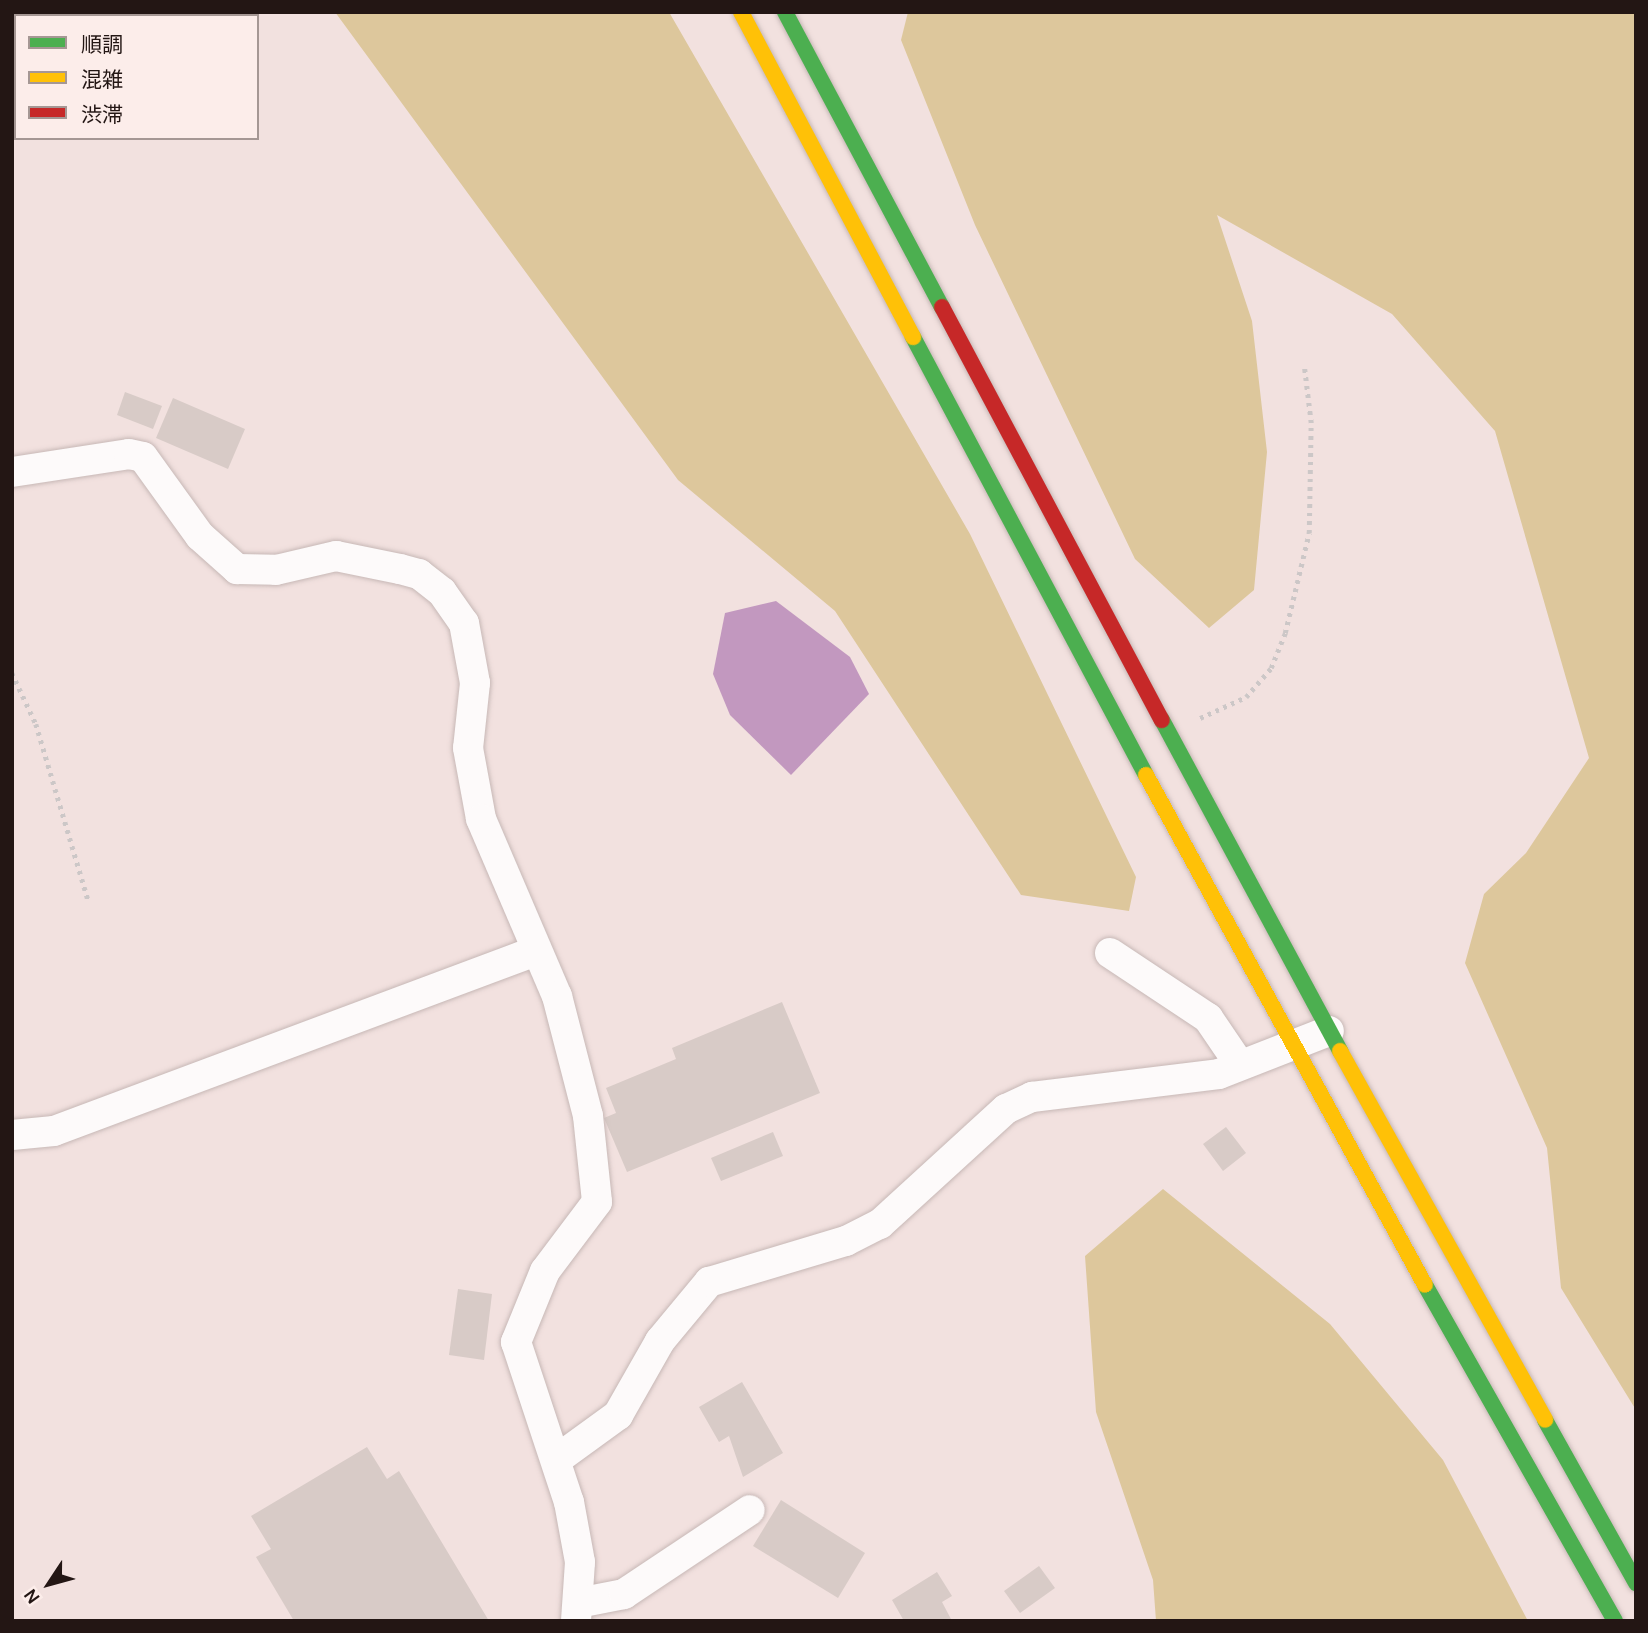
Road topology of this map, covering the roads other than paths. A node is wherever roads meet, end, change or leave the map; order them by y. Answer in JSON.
{"nodes":[{"id":1,"x":741,"y":12,"type":"edge"},
{"id":2,"x":785,"y":12,"type":"edge"},
{"id":3,"x":12,"y":472,"type":"edge"},
{"id":4,"x":533,"y":952,"type":"junction"},
{"id":5,"x":1110,"y":953,"type":"dead end"},
{"id":6,"x":1329,"y":1031,"type":"junction"},
{"id":7,"x":1289,"y":1045,"type":"junction"},
{"id":8,"x":1240,"y":1065,"type":"junction"},
{"id":9,"x":12,"y":1135,"type":"edge"},
{"id":10,"x":556,"y":1460,"type":"junction"},
{"id":11,"x":750,"y":1510,"type":"dead end"},
{"id":12,"x":1636,"y":1583,"type":"edge"},
{"id":13,"x":577,"y":1612,"type":"edge"},
{"id":14,"x":1615,"y":1621,"type":"edge"}],
"edges":[{"from":1,"to":7,"type":"street"},
{"from":2,"to":6,"type":"street"},
{"from":3,"to":4,"type":"street"},
{"from":4,"to":9,"type":"street"},
{"from":4,"to":10,"type":"street"},
{"from":5,"to":8,"type":"street"},
{"from":6,"to":7,"type":"street"},
{"from":6,"to":12,"type":"street"},
{"from":7,"to":8,"type":"street"},
{"from":7,"to":14,"type":"street"},
{"from":8,"to":10,"type":"street"},
{"from":10,"to":13,"type":"street"},
{"from":11,"to":13,"type":"street"}]}
